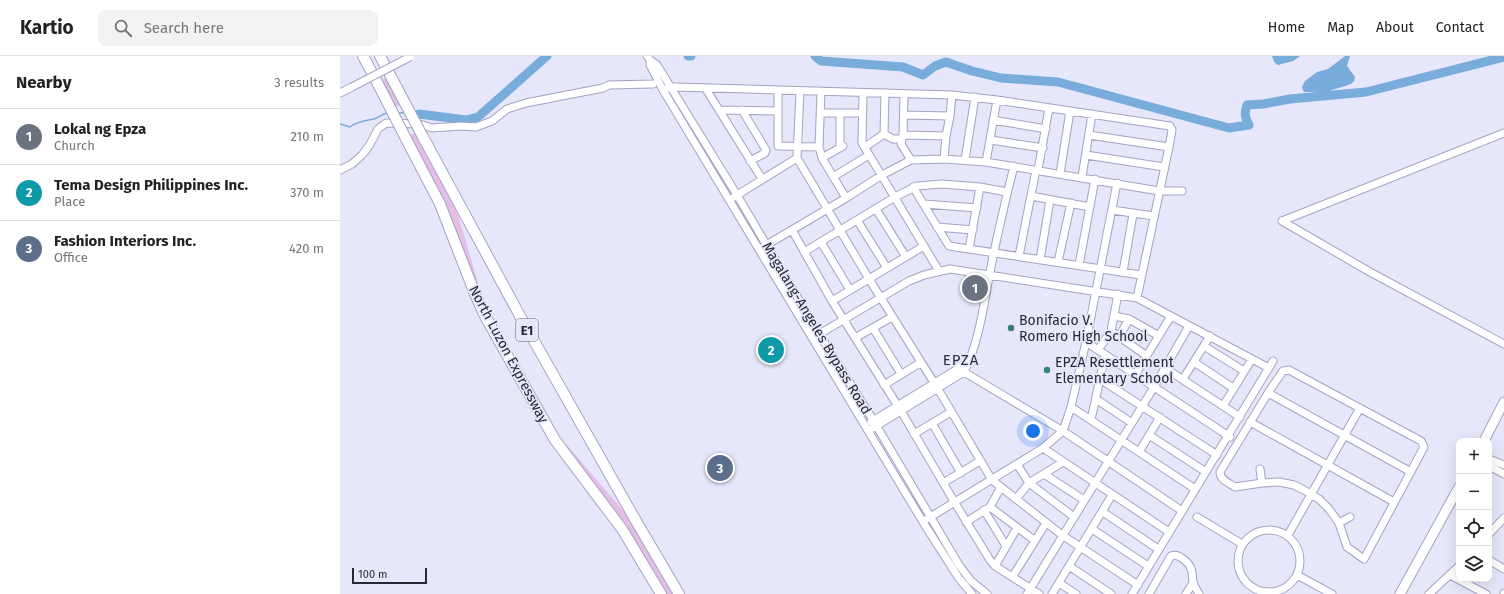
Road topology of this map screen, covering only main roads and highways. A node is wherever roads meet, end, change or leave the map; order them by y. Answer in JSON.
{"nodes":[{"id":1,"x":363,"y":56,"type":"edge"},
{"id":2,"x":380,"y":56,"type":"edge"},
{"id":3,"x":1504,"y":402,"type":"edge"},
{"id":4,"x":1486,"y":438,"type":"edge"},
{"id":5,"x":1456,"y":492,"type":"edge"},
{"id":6,"x":661,"y":594,"type":"edge"},
{"id":7,"x":679,"y":594,"type":"edge"},
{"id":8,"x":1400,"y":594,"type":"edge"}],
"edges":[{"from":1,"to":6,"type":"highway","name":"North Luzon Expressway","number":"E1","bridge":true},
{"from":2,"to":7,"type":"highway","name":"North Luzon Expressway","number":"E1","bridge":true},
{"from":3,"to":4,"type":"main road"},
{"from":5,"to":8,"type":"main road"}]}
